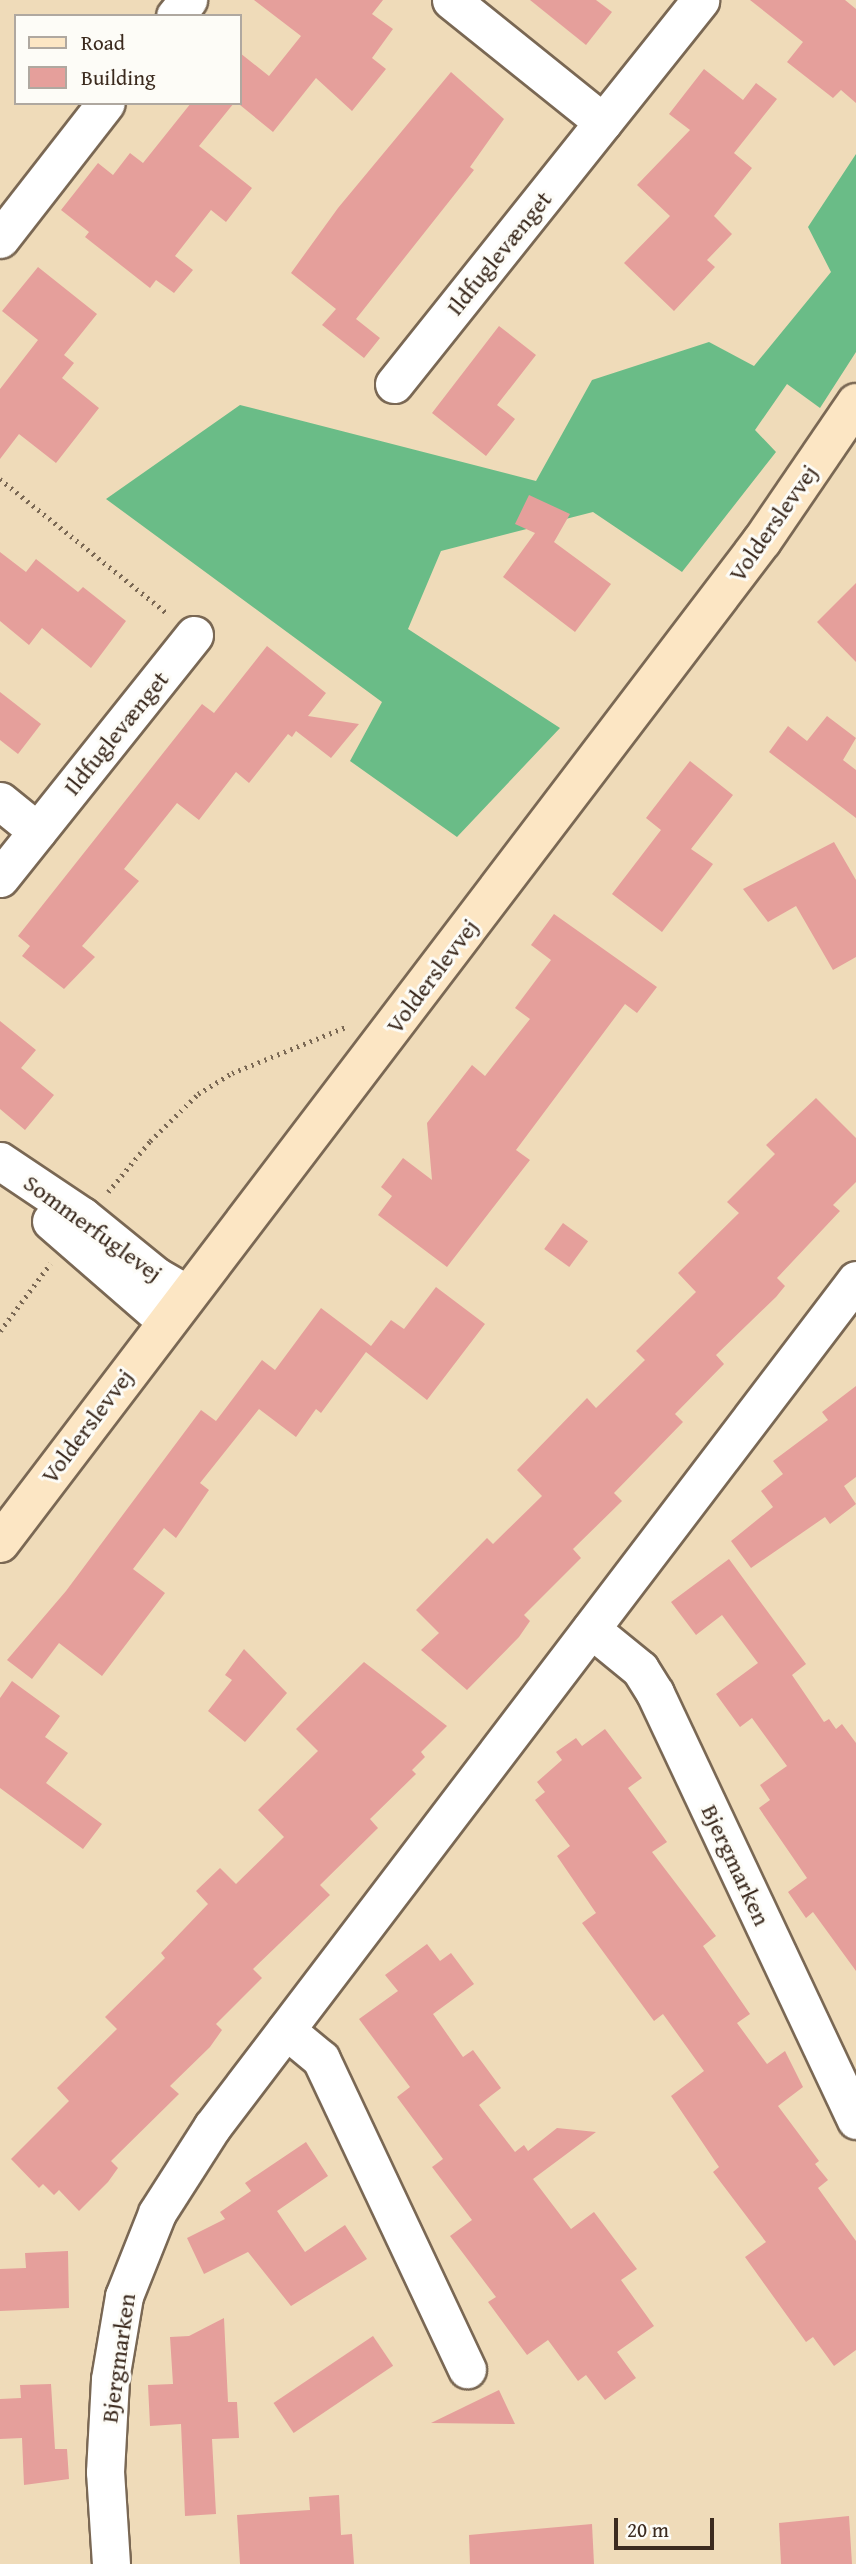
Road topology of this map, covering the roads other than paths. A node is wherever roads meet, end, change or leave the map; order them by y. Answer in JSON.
{"nodes":[{"id":1,"x":188,"y":0,"type":"edge"},
{"id":2,"x":451,"y":0,"type":"edge"},
{"id":3,"x":700,"y":0,"type":"edge"},
{"id":4,"x":177,"y":14,"type":"edge"},
{"id":5,"x":104,"y":105,"type":"edge"},
{"id":6,"x":603,"y":122,"type":"junction"},
{"id":7,"x":0,"y":239,"type":"edge"},
{"id":8,"x":394,"y":384,"type":"dead end"},
{"id":9,"x":856,"y":403,"type":"edge"},
{"id":10,"x":194,"y":635,"type":"road end"},
{"id":11,"x":0,"y":802,"type":"edge"},
{"id":12,"x":37,"y":831,"type":"junction"},
{"id":13,"x":0,"y":878,"type":"edge"},
{"id":14,"x":0,"y":1161,"type":"edge"},
{"id":15,"x":0,"y":1171,"type":"edge"},
{"id":16,"x":78,"y":1229,"type":"junction"},
{"id":17,"x":856,"y":1280,"type":"edge"},
{"id":18,"x":176,"y":1308,"type":"junction"},
{"id":19,"x":0,"y":1543,"type":"edge"},
{"id":20,"x":591,"y":1629,"type":"junction"},
{"id":21,"x":286,"y":2030,"type":"junction"},
{"id":22,"x":856,"y":2120,"type":"edge"},
{"id":23,"x":467,"y":2369,"type":"dead end"},
{"id":24,"x":111,"y":2564,"type":"edge"}],
"edges":[{"from":1,"to":4,"type":"street"},
{"from":2,"to":6,"type":"street"},
{"from":3,"to":6,"type":"street","name":"Ildfuglevænget"},
{"from":5,"to":7,"type":"street"},
{"from":6,"to":8,"type":"street","name":"Ildfuglevænget"},
{"from":9,"to":18,"type":"street","name":"Volderslevvej"},
{"from":10,"to":12,"type":"street","name":"Ildfuglevænget"},
{"from":11,"to":12,"type":"street"},
{"from":12,"to":13,"type":"street","name":"Ildfuglevænget"},
{"from":14,"to":16,"type":"street","name":"Sommerfuglevej"},
{"from":15,"to":16,"type":"street","name":"Sommerfuglevej"},
{"from":16,"to":18,"type":"street","name":"Sommerfuglevej"},
{"from":17,"to":20,"type":"street","name":"Bjergmarken"},
{"from":18,"to":19,"type":"street","name":"Volderslevvej"},
{"from":20,"to":21,"type":"street","name":"Bjergmarken"},
{"from":20,"to":22,"type":"street","name":"Bjergmarken"},
{"from":21,"to":23,"type":"street"},
{"from":21,"to":24,"type":"street","name":"Bjergmarken"}]}
